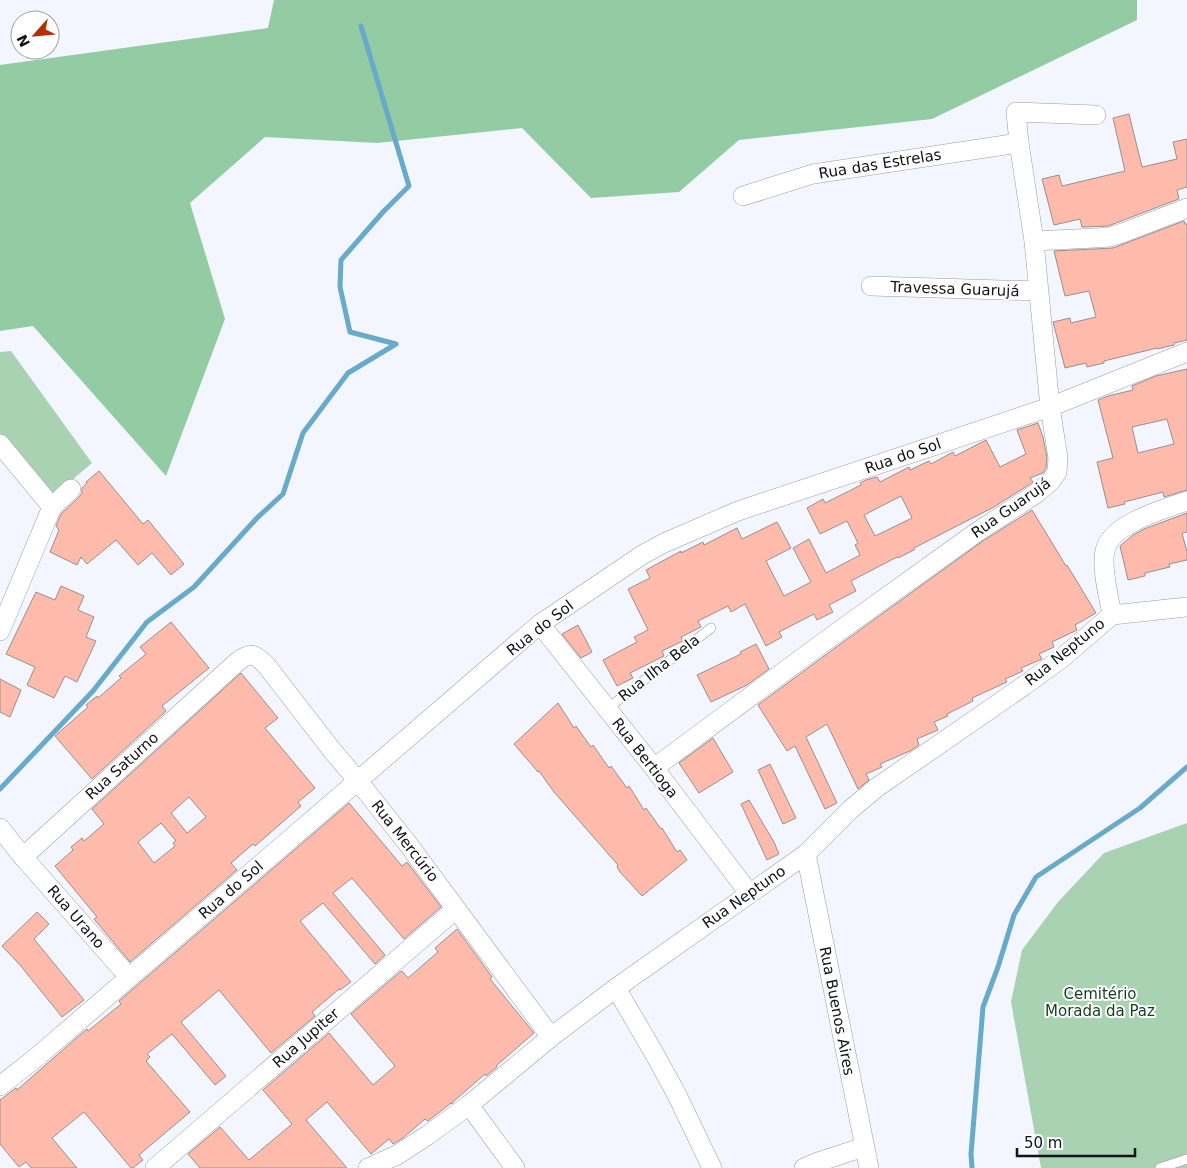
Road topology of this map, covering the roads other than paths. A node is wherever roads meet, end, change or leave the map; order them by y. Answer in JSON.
{"nodes":[{"id":1,"x":1096,"y":115,"type":"dead end"},
{"id":2,"x":1018,"y":143,"type":"junction"},
{"id":3,"x":743,"y":196,"type":"dead end"},
{"id":4,"x":1187,"y":208,"type":"edge"},
{"id":5,"x":1034,"y":241,"type":"junction"},
{"id":6,"x":871,"y":286,"type":"dead end"},
{"id":7,"x":1038,"y":292,"type":"junction"},
{"id":8,"x":1187,"y":352,"type":"edge"},
{"id":9,"x":1050,"y":406,"type":"junction"},
{"id":10,"x":0,"y":444,"type":"edge"},
{"id":11,"x":70,"y":489,"type":"dead end"},
{"id":12,"x":1187,"y":501,"type":"edge"},
{"id":13,"x":52,"y":507,"type":"junction"},
{"id":14,"x":1187,"y":607,"type":"edge"},
{"id":15,"x":1112,"y":615,"type":"junction"},
{"id":16,"x":540,"y":624,"type":"junction"},
{"id":17,"x":711,"y":628,"type":"dead end"},
{"id":18,"x":0,"y":631,"type":"edge"},
{"id":19,"x":251,"y":655,"type":"joint"},
{"id":20,"x":607,"y":709,"type":"junction"},
{"id":21,"x":654,"y":768,"type":"junction"},
{"id":22,"x":358,"y":781,"type":"junction"},
{"id":23,"x":0,"y":828,"type":"edge"},
{"id":24,"x":806,"y":854,"type":"junction"},
{"id":25,"x":23,"y":857,"type":"junction"},
{"id":26,"x":749,"y":893,"type":"junction"},
{"id":27,"x":456,"y":909,"type":"junction"},
{"id":28,"x":129,"y":977,"type":"junction"},
{"id":29,"x":616,"y":988,"type":"junction"},
{"id":30,"x":551,"y":1036,"type":"junction"},
{"id":31,"x":0,"y":1086,"type":"edge"},
{"id":32,"x":469,"y":1105,"type":"junction"},
{"id":33,"x":864,"y":1147,"type":"junction"},
{"id":34,"x":1187,"y":1159,"type":"edge"},
{"id":35,"x":399,"y":1162,"type":"edge"},
{"id":36,"x":155,"y":1168,"type":"edge"},
{"id":37,"x":368,"y":1168,"type":"edge"},
{"id":38,"x":514,"y":1168,"type":"edge"},
{"id":39,"x":712,"y":1168,"type":"edge"},
{"id":40,"x":804,"y":1168,"type":"edge"},
{"id":41,"x":869,"y":1168,"type":"edge"},
{"id":42,"x":1160,"y":1168,"type":"edge"}],
"edges":[{"from":1,"to":2,"type":"street","name":"Rua Guarujá"},
{"from":2,"to":3,"type":"street","name":"Rua das Estrelas"},
{"from":2,"to":5,"type":"street","name":"Rua Guarujá"},
{"from":4,"to":5,"type":"street"},
{"from":5,"to":7,"type":"street","name":"Rua Guarujá"},
{"from":6,"to":7,"type":"street","name":"Travessa Guarujá"},
{"from":7,"to":9,"type":"street","name":"Rua Guarujá"},
{"from":8,"to":9,"type":"street","name":"Rua do Sol"},
{"from":9,"to":16,"type":"street","name":"Rua do Sol"},
{"from":9,"to":21,"type":"street","name":"Rua Guarujá"},
{"from":10,"to":13,"type":"street"},
{"from":11,"to":13,"type":"street"},
{"from":12,"to":15,"type":"street"},
{"from":13,"to":18,"type":"street"},
{"from":14,"to":15,"type":"street"},
{"from":15,"to":24,"type":"street","name":"Rua Neptuno"},
{"from":16,"to":20,"type":"street","name":"Rua Bertioga"},
{"from":16,"to":22,"type":"street","name":"Rua do Sol"},
{"from":17,"to":20,"type":"lane","name":"Rua Ilha Bela"},
{"from":19,"to":22,"type":"street","name":"Rua Mercúrio"},
{"from":19,"to":25,"type":"street","name":"Rua Saturno"},
{"from":20,"to":21,"type":"street","name":"Rua Bertioga"},
{"from":21,"to":26,"type":"street","name":"Rua Bertioga"},
{"from":22,"to":27,"type":"street","name":"Rua Mercúrio"},
{"from":22,"to":28,"type":"street","name":"Rua do Sol"},
{"from":23,"to":25,"type":"street"},
{"from":24,"to":26,"type":"street","name":"Rua Neptuno"},
{"from":24,"to":33,"type":"street","name":"Rua Buenos Aires"},
{"from":25,"to":28,"type":"street","name":"Rua Urano"},
{"from":26,"to":29,"type":"street","name":"Rua Neptuno"},
{"from":27,"to":30,"type":"street","name":"Rua Mercúrio"},
{"from":27,"to":36,"type":"street","name":"Rua Jupiter"},
{"from":28,"to":31,"type":"street","name":"Rua do Sol"},
{"from":29,"to":30,"type":"street","name":"Rua Neptuno"},
{"from":29,"to":39,"type":"street"},
{"from":30,"to":32,"type":"street","name":"Rua Neptuno"},
{"from":32,"to":35,"type":"street","name":"Rua Neptuno"},
{"from":32,"to":38,"type":"street"},
{"from":33,"to":40,"type":"street"},
{"from":33,"to":41,"type":"street","name":"Rua Buenos Aires"},
{"from":34,"to":42,"type":"lane"},
{"from":35,"to":37,"type":"street","name":"Rua Neptuno"}]}
